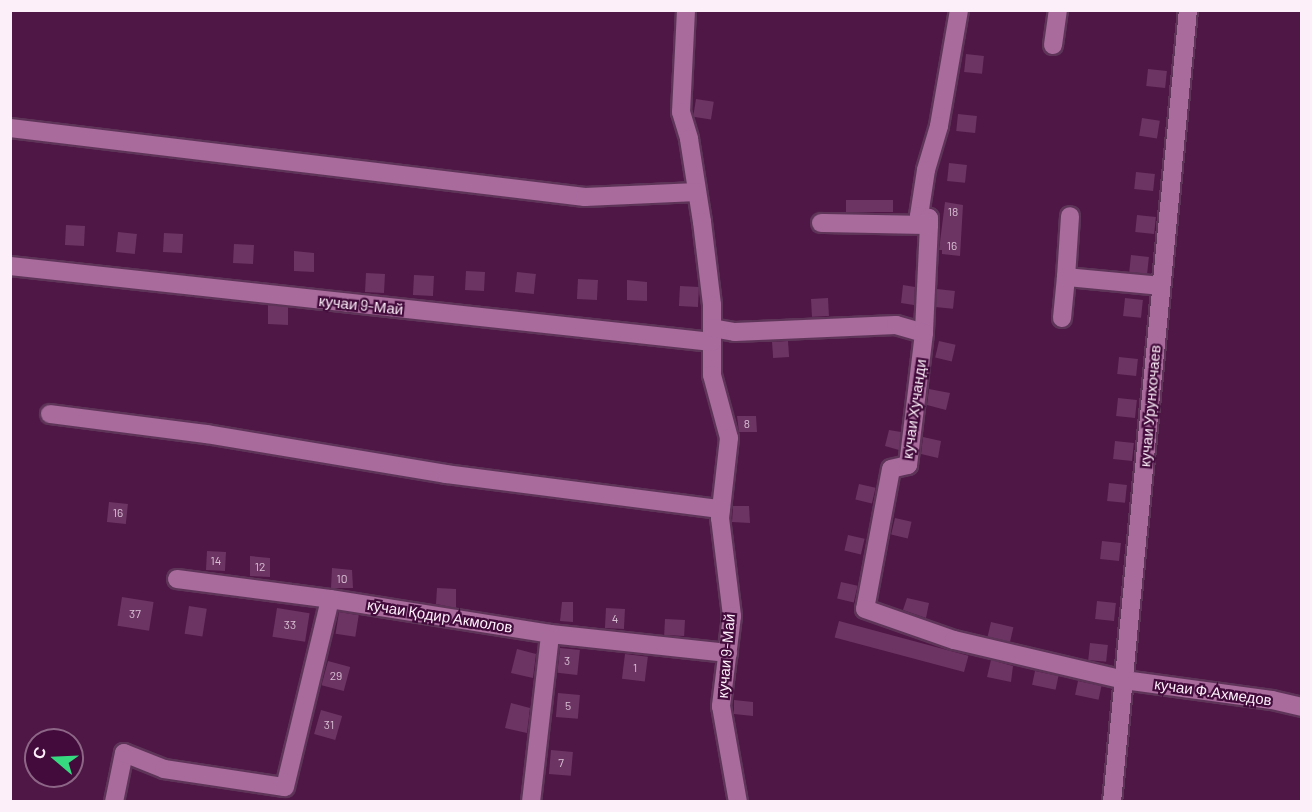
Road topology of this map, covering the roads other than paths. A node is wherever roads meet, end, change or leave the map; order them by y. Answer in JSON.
{"nodes":[{"id":1,"x":686,"y":10,"type":"edge"},
{"id":2,"x":959,"y":10,"type":"edge"},
{"id":3,"x":1058,"y":10,"type":"edge"},
{"id":4,"x":1188,"y":10,"type":"edge"},
{"id":5,"x":1053,"y":45,"type":"dead end"},
{"id":6,"x":10,"y":128,"type":"edge"},
{"id":7,"x":697,"y":192,"type":"junction"},
{"id":8,"x":1070,"y":216,"type":"dead end"},
{"id":9,"x":821,"y":223,"type":"dead end"},
{"id":10,"x":929,"y":225,"type":"junction"},
{"id":11,"x":10,"y":266,"type":"edge"},
{"id":12,"x":1066,"y":277,"type":"junction"},
{"id":13,"x":1161,"y":286,"type":"junction"},
{"id":14,"x":1062,"y":318,"type":"dead end"},
{"id":15,"x":924,"y":333,"type":"junction"},
{"id":16,"x":712,"y":335,"type":"junction"},
{"id":17,"x":50,"y":414,"type":"dead end"},
{"id":18,"x":721,"y":509,"type":"junction"},
{"id":19,"x":177,"y":579,"type":"dead end"},
{"id":20,"x":330,"y":599,"type":"junction"},
{"id":21,"x":550,"y":634,"type":"junction"},
{"id":22,"x":728,"y":653,"type":"junction"},
{"id":23,"x":1124,"y":680,"type":"junction"},
{"id":24,"x":1302,"y":707,"type":"edge"},
{"id":25,"x":114,"y":801,"type":"edge"},
{"id":26,"x":531,"y":801,"type":"edge"},
{"id":27,"x":738,"y":801,"type":"edge"},
{"id":28,"x":1112,"y":801,"type":"edge"}],
"edges":[{"from":1,"to":7,"type":"street","name":"кучаи 9-Май"},
{"from":2,"to":10,"type":"street","name":"кучаи Хучанди"},
{"from":3,"to":5,"type":"street"},
{"from":4,"to":13,"type":"street","name":"кучаи Урунхочаев"},
{"from":6,"to":7,"type":"street"},
{"from":7,"to":16,"type":"street","name":"кучаи 9-Май"},
{"from":8,"to":12,"type":"street"},
{"from":9,"to":10,"type":"street"},
{"from":10,"to":15,"type":"street","name":"кучаи Хучанди"},
{"from":11,"to":16,"type":"street","name":"кучаи 9-Май"},
{"from":12,"to":13,"type":"street"},
{"from":12,"to":14,"type":"street"},
{"from":13,"to":23,"type":"street","name":"кучаи Урунхочаев"},
{"from":15,"to":16,"type":"street"},
{"from":15,"to":23,"type":"street","name":"кучаи Хучанди"},
{"from":16,"to":18,"type":"street","name":"кучаи 9-Май"},
{"from":17,"to":18,"type":"street"},
{"from":18,"to":22,"type":"street","name":"кучаи 9-Май"},
{"from":19,"to":20,"type":"street","name":"кӯчаи Қодир Акмолов"},
{"from":20,"to":21,"type":"street","name":"кӯчаи Қодир Акмолов"},
{"from":20,"to":25,"type":"street"},
{"from":21,"to":22,"type":"street","name":"кӯчаи Қодир Акмолов"},
{"from":21,"to":26,"type":"street"},
{"from":22,"to":27,"type":"street","name":"кучаи 9-Май"},
{"from":23,"to":24,"type":"street","name":"кучаи Ф.Ахмедов"},
{"from":23,"to":28,"type":"street","name":"кучаи Урунхочаев"}]}
